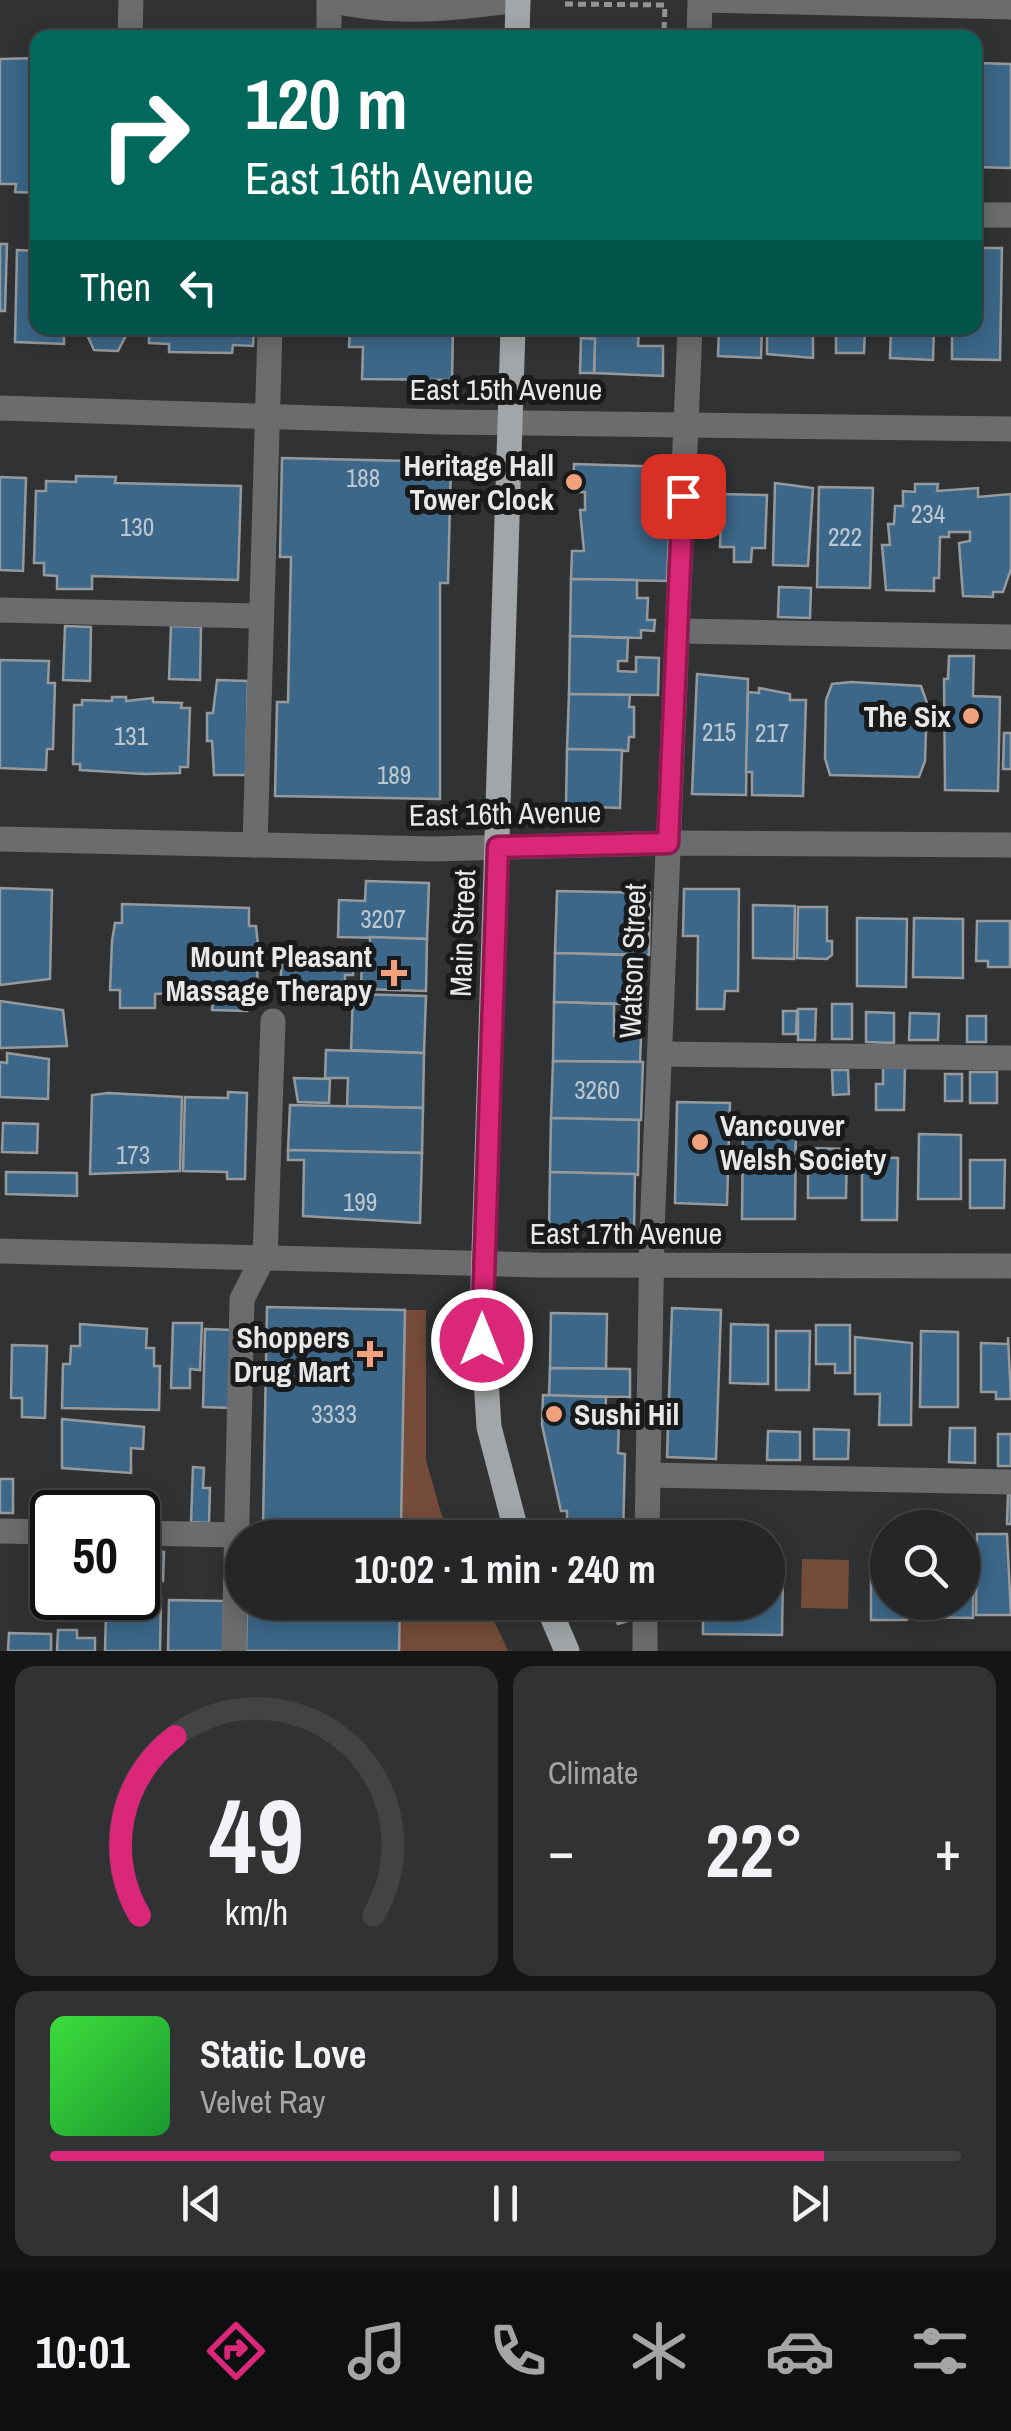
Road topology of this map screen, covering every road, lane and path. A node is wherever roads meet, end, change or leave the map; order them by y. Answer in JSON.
{"nodes":[{"id":1,"x":131,"y":0,"type":"edge"},
{"id":2,"x":330,"y":0,"type":"edge"},
{"id":3,"x":518,"y":0,"type":"edge"},
{"id":4,"x":702,"y":0,"type":"edge"},
{"id":5,"x":615,"y":2,"type":"edge"},
{"id":6,"x":565,"y":4,"type":"dead end"},
{"id":7,"x":1011,"y":7,"type":"edge"},
{"id":8,"x":130,"y":30,"type":"edge"},
{"id":9,"x":329,"y":30,"type":"edge"},
{"id":10,"x":518,"y":30,"type":"edge"},
{"id":11,"x":664,"y":30,"type":"edge"},
{"id":12,"x":700,"y":30,"type":"edge"},
{"id":13,"x":982,"y":215,"type":"edge"},
{"id":14,"x":1011,"y":216,"type":"edge"},
{"id":15,"x":270,"y":335,"type":"edge"},
{"id":16,"x":513,"y":335,"type":"edge"},
{"id":17,"x":690,"y":335,"type":"edge"},
{"id":18,"x":0,"y":408,"type":"edge"},
{"id":19,"x":268,"y":417,"type":"junction"},
{"id":20,"x":511,"y":422,"type":"junction"},
{"id":21,"x":686,"y":423,"type":"junction"},
{"id":22,"x":1011,"y":429,"type":"edge"},
{"id":23,"x":0,"y":610,"type":"edge"},
{"id":24,"x":261,"y":616,"type":"junction"},
{"id":25,"x":678,"y":631,"type":"junction"},
{"id":26,"x":1011,"y":637,"type":"edge"},
{"id":27,"x":0,"y":839,"type":"edge"},
{"id":28,"x":668,"y":843,"type":"junction"},
{"id":29,"x":255,"y":845,"type":"junction"},
{"id":30,"x":1011,"y":846,"type":"edge"},
{"id":31,"x":498,"y":847,"type":"junction"},
{"id":32,"x":273,"y":1021,"type":"dead end"},
{"id":33,"x":660,"y":1054,"type":"junction"},
{"id":34,"x":1011,"y":1058,"type":"edge"},
{"id":35,"x":0,"y":1251,"type":"edge"},
{"id":36,"x":264,"y":1258,"type":"junction"},
{"id":37,"x":483,"y":1264,"type":"junction"},
{"id":38,"x":652,"y":1266,"type":"junction"},
{"id":39,"x":1011,"y":1266,"type":"edge"},
{"id":40,"x":648,"y":1475,"type":"junction"},
{"id":41,"x":1011,"y":1482,"type":"edge"},
{"id":42,"x":238,"y":1520,"type":"edge"},
{"id":43,"x":513,"y":1520,"type":"edge"},
{"id":44,"x":647,"y":1520,"type":"edge"},
{"id":45,"x":0,"y":1531,"type":"edge"},
{"id":46,"x":30,"y":1532,"type":"edge"},
{"id":47,"x":160,"y":1534,"type":"edge"},
{"id":48,"x":225,"y":1535,"type":"edge"},
{"id":49,"x":235,"y":1620,"type":"edge"},
{"id":50,"x":553,"y":1620,"type":"edge"},
{"id":51,"x":646,"y":1620,"type":"edge"},
{"id":52,"x":234,"y":1651,"type":"edge"},
{"id":53,"x":566,"y":1651,"type":"edge"},
{"id":54,"x":645,"y":1651,"type":"edge"}],
"edges":[{"from":1,"to":8,"type":"street"},
{"from":2,"to":3,"type":"street"},
{"from":2,"to":9,"type":"street"},
{"from":3,"to":10,"type":"main road"},
{"from":4,"to":7,"type":"street"},
{"from":4,"to":12,"type":"street"},
{"from":5,"to":6,"type":"path"},
{"from":5,"to":11,"type":"path"},
{"from":13,"to":14,"type":"street"},
{"from":15,"to":19,"type":"street"},
{"from":16,"to":20,"type":"main road","name":"Main Street"},
{"from":17,"to":21,"type":"street","name":"Watson Street"},
{"from":18,"to":19,"type":"street","name":"East 15th Avenue"},
{"from":19,"to":20,"type":"street","name":"East 15th Avenue"},
{"from":19,"to":24,"type":"street"},
{"from":20,"to":21,"type":"street","name":"East 15th Avenue"},
{"from":20,"to":31,"type":"main road","name":"Main Street"},
{"from":21,"to":22,"type":"street","name":"East 15th Avenue"},
{"from":21,"to":25,"type":"street","name":"Watson Street"},
{"from":23,"to":24,"type":"street"},
{"from":24,"to":29,"type":"street"},
{"from":25,"to":26,"type":"street"},
{"from":25,"to":28,"type":"street","name":"Watson Street"},
{"from":27,"to":29,"type":"street","name":"East 16th Avenue"},
{"from":28,"to":30,"type":"street","name":"East 16th Avenue"},
{"from":28,"to":31,"type":"street","name":"East 16th Avenue"},
{"from":28,"to":33,"type":"street","name":"Watson Street"},
{"from":29,"to":31,"type":"street","name":"East 16th Avenue"},
{"from":31,"to":37,"type":"main road","name":"Main Street"},
{"from":32,"to":36,"type":"street"},
{"from":33,"to":34,"type":"street"},
{"from":33,"to":38,"type":"street","name":"Watson Street"},
{"from":35,"to":36,"type":"street","name":"East 17th Avenue"},
{"from":36,"to":37,"type":"street","name":"East 17th Avenue"},
{"from":36,"to":42,"type":"street"},
{"from":37,"to":38,"type":"street","name":"East 17th Avenue"},
{"from":37,"to":43,"type":"main road","name":"Main Street"},
{"from":38,"to":39,"type":"street","name":"East 17th Avenue"},
{"from":38,"to":40,"type":"street","name":"Watson Street"},
{"from":40,"to":41,"type":"street"},
{"from":40,"to":44,"type":"street","name":"Watson Street"},
{"from":45,"to":46,"type":"street"},
{"from":47,"to":48,"type":"street"},
{"from":49,"to":52,"type":"street"},
{"from":50,"to":53,"type":"main road"},
{"from":51,"to":54,"type":"street"}]}
